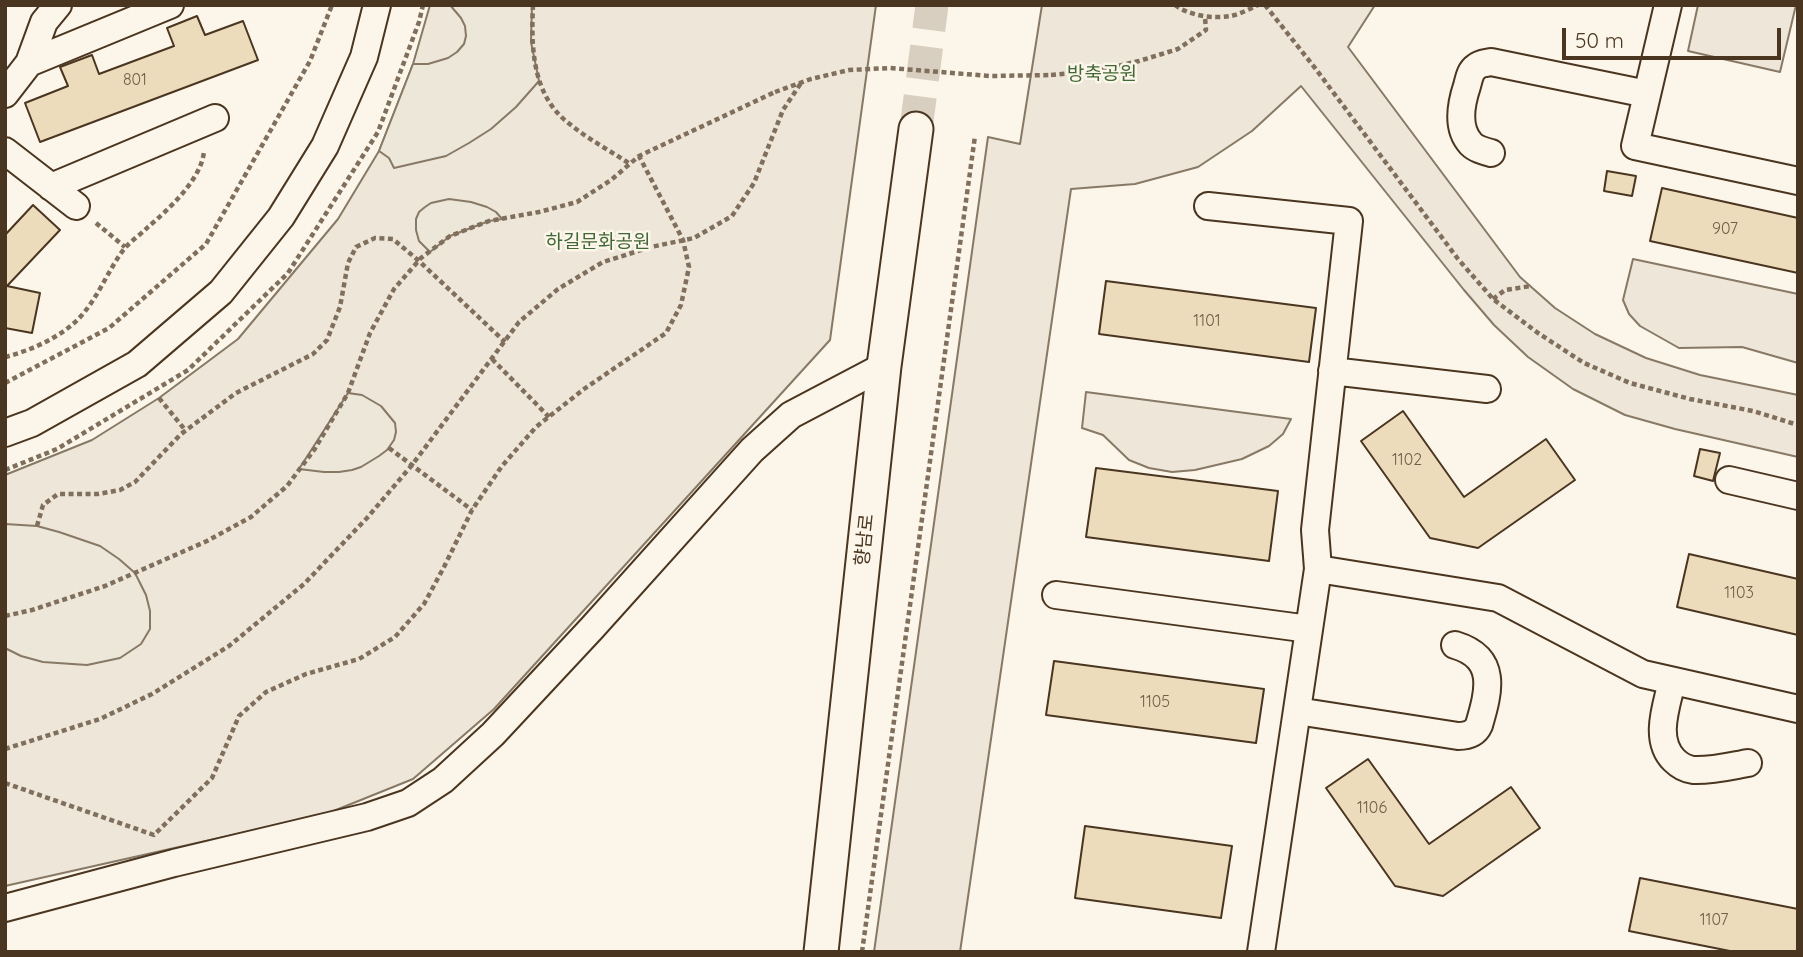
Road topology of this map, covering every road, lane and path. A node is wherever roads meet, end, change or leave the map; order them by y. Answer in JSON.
{"nodes":[{"id":1,"x":58,"y":5,"type":"edge"},
{"id":2,"x":170,"y":5,"type":"edge"},
{"id":3,"x":331,"y":5,"type":"edge"},
{"id":4,"x":377,"y":5,"type":"edge"},
{"id":5,"x":533,"y":5,"type":"edge"},
{"id":6,"x":1175,"y":5,"type":"edge"},
{"id":7,"x":1258,"y":5,"type":"edge"},
{"id":8,"x":1265,"y":5,"type":"edge"},
{"id":9,"x":1668,"y":5,"type":"edge"},
{"id":10,"x":1205,"y":17,"type":"junction"},
{"id":11,"x":29,"y":63,"type":"junction"},
{"id":12,"x":801,"y":83,"type":"junction"},
{"id":13,"x":5,"y":94,"type":"edge"},
{"id":14,"x":1647,"y":94,"type":"junction"},
{"id":15,"x":210,"y":120,"type":"joint"},
{"id":16,"x":916,"y":129,"type":"tunnel mouth"},
{"id":17,"x":975,"y":136,"type":"dead end"},
{"id":18,"x":5,"y":151,"type":"edge"},
{"id":19,"x":1491,"y":153,"type":"dead end"},
{"id":20,"x":639,"y":156,"type":"junction"},
{"id":21,"x":631,"y":164,"type":"junction"},
{"id":22,"x":1798,"y":181,"type":"edge"},
{"id":23,"x":51,"y":187,"type":"junction"},
{"id":24,"x":76,"y":206,"type":"joint"},
{"id":25,"x":1208,"y":206,"type":"dead end"},
{"id":26,"x":683,"y":240,"type":"junction"},
{"id":27,"x":125,"y":247,"type":"junction"},
{"id":28,"x":419,"y":261,"type":"junction"},
{"id":29,"x":1531,"y":286,"type":"dead end"},
{"id":30,"x":1493,"y":299,"type":"junction"},
{"id":31,"x":505,"y":342,"type":"junction"},
{"id":32,"x":5,"y":357,"type":"edge"},
{"id":33,"x":492,"y":359,"type":"junction"},
{"id":34,"x":884,"y":366,"type":"junction"},
{"id":35,"x":1332,"y":371,"type":"junction"},
{"id":36,"x":5,"y":383,"type":"edge"},
{"id":37,"x":1487,"y":389,"type":"dead end"},
{"id":38,"x":159,"y":398,"type":"dead end"},
{"id":39,"x":549,"y":417,"type":"junction"},
{"id":40,"x":1798,"y":425,"type":"edge"},
{"id":41,"x":186,"y":431,"type":"junction"},
{"id":42,"x":5,"y":433,"type":"edge"},
{"id":43,"x":389,"y":447,"type":"dead end"},
{"id":44,"x":412,"y":465,"type":"junction"},
{"id":45,"x":1729,"y":480,"type":"dead end"},
{"id":46,"x":1798,"y":496,"type":"edge"},
{"id":47,"x":472,"y":510,"type":"junction"},
{"id":48,"x":37,"y":526,"type":"dead end"},
{"id":49,"x":1318,"y":569,"type":"junction"},
{"id":50,"x":1056,"y":595,"type":"dead end"},
{"id":51,"x":5,"y":617,"type":"edge"},
{"id":52,"x":1309,"y":629,"type":"junction"},
{"id":53,"x":1455,"y":645,"type":"dead end"},
{"id":54,"x":1672,"y":681,"type":"junction"},
{"id":55,"x":1798,"y":709,"type":"edge"},
{"id":56,"x":1297,"y":711,"type":"junction"},
{"id":57,"x":5,"y":749,"type":"edge"},
{"id":58,"x":1748,"y":763,"type":"dead end"},
{"id":59,"x":5,"y":783,"type":"edge"},
{"id":60,"x":5,"y":908,"type":"edge"},
{"id":61,"x":821,"y":952,"type":"edge"},
{"id":62,"x":862,"y":952,"type":"edge"},
{"id":63,"x":1261,"y":952,"type":"edge"}],
"edges":[{"from":1,"to":11,"type":"street"},
{"from":2,"to":11,"type":"street"},
{"from":3,"to":36,"type":"path"},
{"from":4,"to":42,"type":"street"},
{"from":5,"to":21,"type":"path"},
{"from":6,"to":10,"type":"path"},
{"from":7,"to":10,"type":"path"},
{"from":8,"to":30,"type":"path"},
{"from":9,"to":14,"type":"street"},
{"from":10,"to":12,"type":"path","bridge":true},
{"from":11,"to":13,"type":"street"},
{"from":12,"to":20,"type":"path","bridge":true},
{"from":12,"to":26,"type":"path"},
{"from":14,"to":19,"type":"street"},
{"from":14,"to":22,"type":"street"},
{"from":15,"to":23,"type":"street"},
{"from":15,"to":27,"type":"path"},
{"from":16,"to":34,"type":"street","name":"향남로"},
{"from":17,"to":62,"type":"path"},
{"from":18,"to":23,"type":"street"},
{"from":20,"to":21,"type":"path"},
{"from":20,"to":26,"type":"path"},
{"from":21,"to":28,"type":"path"},
{"from":23,"to":24,"type":"street"},
{"from":24,"to":27,"type":"path"},
{"from":25,"to":35,"type":"street"},
{"from":26,"to":31,"type":"path"},
{"from":26,"to":39,"type":"path"},
{"from":27,"to":32,"type":"path"},
{"from":28,"to":31,"type":"path"},
{"from":28,"to":41,"type":"path"},
{"from":28,"to":51,"type":"path"},
{"from":29,"to":30,"type":"path"},
{"from":30,"to":40,"type":"path"},
{"from":31,"to":33,"type":"path"},
{"from":33,"to":39,"type":"path"},
{"from":33,"to":44,"type":"path"},
{"from":34,"to":60,"type":"street"},
{"from":34,"to":61,"type":"street","name":"향남로"},
{"from":35,"to":37,"type":"street"},
{"from":35,"to":49,"type":"street"},
{"from":38,"to":41,"type":"path"},
{"from":39,"to":47,"type":"path"},
{"from":41,"to":48,"type":"path"},
{"from":43,"to":44,"type":"path"},
{"from":44,"to":47,"type":"path"},
{"from":44,"to":57,"type":"path"},
{"from":45,"to":46,"type":"street"},
{"from":47,"to":59,"type":"path"},
{"from":49,"to":52,"type":"street"},
{"from":49,"to":54,"type":"street"},
{"from":50,"to":52,"type":"street"},
{"from":52,"to":56,"type":"street"},
{"from":53,"to":56,"type":"street"},
{"from":54,"to":55,"type":"street"},
{"from":54,"to":58,"type":"street"},
{"from":56,"to":63,"type":"street"}]}
